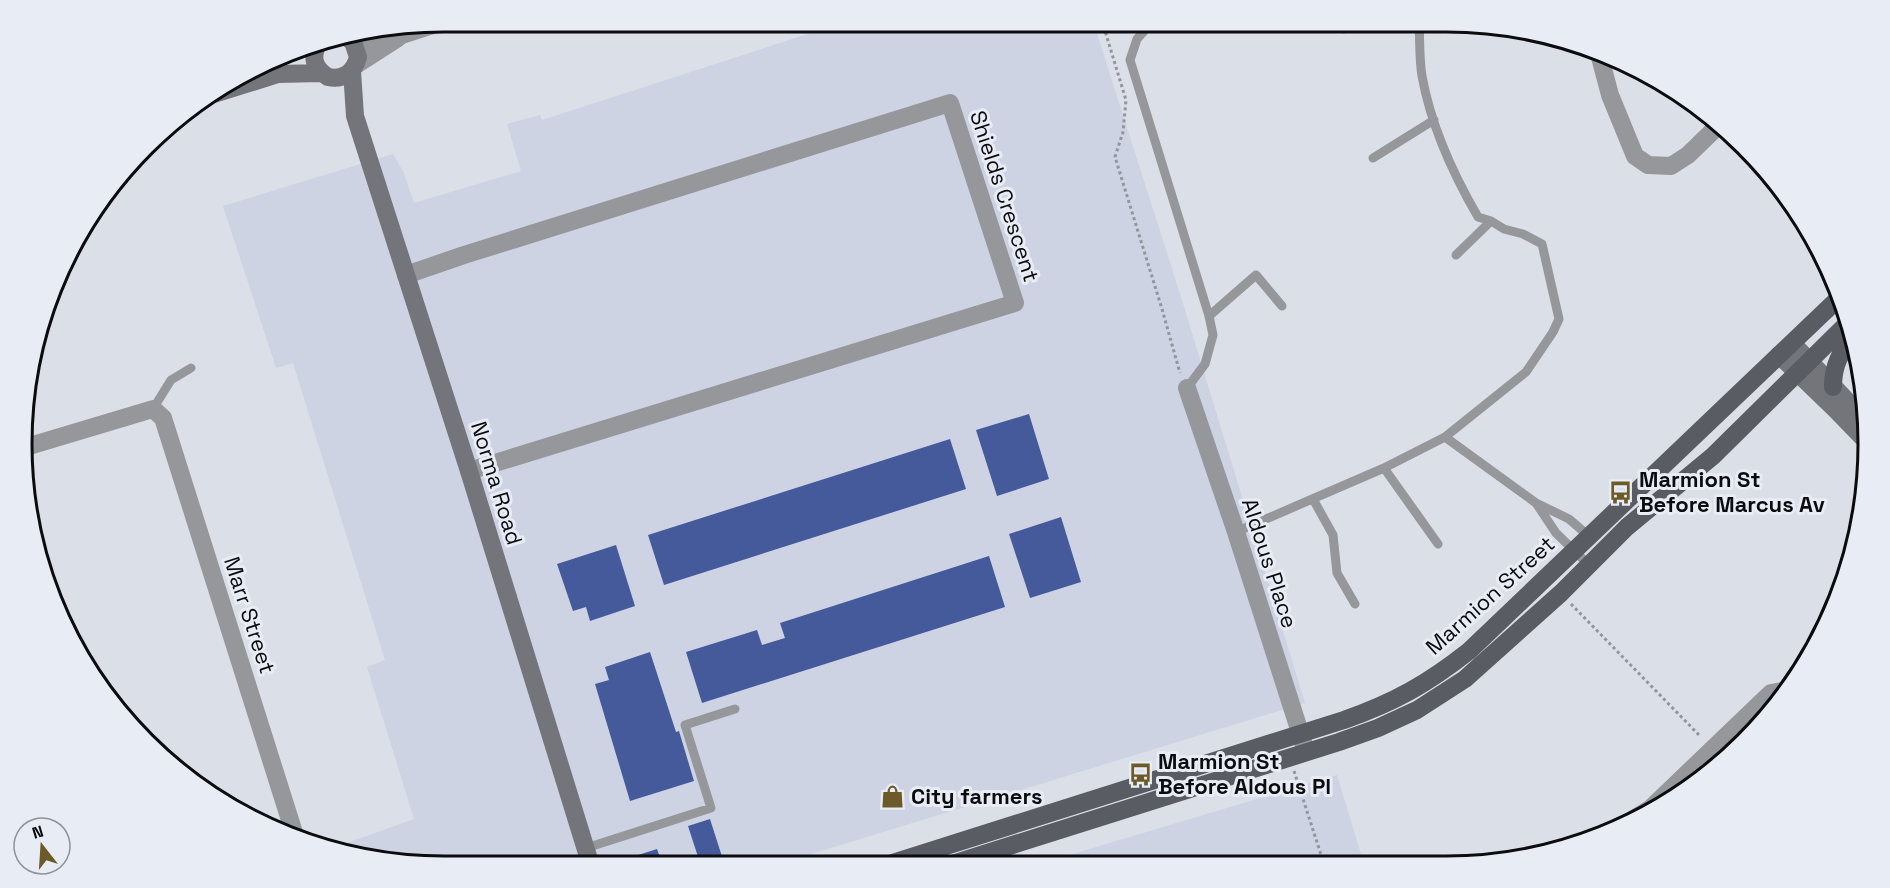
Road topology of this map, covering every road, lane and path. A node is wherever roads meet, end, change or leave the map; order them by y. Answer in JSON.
{"nodes":[{"id":1,"x":1105,"y":32,"type":"edge"},
{"id":2,"x":1143,"y":32,"type":"edge"},
{"id":3,"x":1420,"y":32,"type":"edge"},
{"id":4,"x":408,"y":33,"type":"edge"},
{"id":5,"x":402,"y":35,"type":"junction"},
{"id":6,"x":370,"y":38,"type":"edge"},
{"id":7,"x":351,"y":42,"type":"edge"},
{"id":8,"x":316,"y":52,"type":"edge"},
{"id":9,"x":301,"y":57,"type":"edge"},
{"id":10,"x":1601,"y":62,"type":"edge"},
{"id":11,"x":354,"y":68,"type":"junction"},
{"id":12,"x":278,"y":74,"type":"junction"},
{"id":13,"x":324,"y":75,"type":"junction"},
{"id":14,"x":240,"y":86,"type":"edge"},
{"id":15,"x":356,"y":116,"type":"junction"},
{"id":16,"x":1434,"y":120,"type":"junction"},
{"id":17,"x":1713,"y":130,"type":"edge"},
{"id":18,"x":1373,"y":158,"type":"dead end"},
{"id":19,"x":1491,"y":220,"type":"junction"},
{"id":20,"x":1456,"y":255,"type":"dead end"},
{"id":21,"x":406,"y":275,"type":"junction"},
{"id":22,"x":1834,"y":303,"type":"edge"},
{"id":23,"x":1282,"y":306,"type":"dead end"},
{"id":24,"x":1209,"y":316,"type":"junction"},
{"id":25,"x":1842,"y":329,"type":"edge"},
{"id":26,"x":1846,"y":346,"type":"edge"},
{"id":27,"x":1785,"y":349,"type":"junction"},
{"id":28,"x":1802,"y":367,"type":"junction"},
{"id":29,"x":191,"y":368,"type":"dead end"},
{"id":30,"x":1833,"y":387,"type":"junction"},
{"id":31,"x":1187,"y":388,"type":"junction"},
{"id":32,"x":153,"y":409,"type":"junction"},
{"id":33,"x":1857,"y":412,"type":"edge"},
{"id":34,"x":1858,"y":433,"type":"edge"},
{"id":35,"x":1445,"y":437,"type":"junction"},
{"id":36,"x":32,"y":445,"type":"edge"},
{"id":37,"x":1384,"y":468,"type":"junction"},
{"id":38,"x":469,"y":471,"type":"junction"},
{"id":39,"x":1313,"y":499,"type":"junction"},
{"id":40,"x":1536,"y":503,"type":"junction"},
{"id":41,"x":1236,"y":532,"type":"junction"},
{"id":42,"x":1590,"y":537,"type":"junction"},
{"id":43,"x":1438,"y":544,"type":"dead end"},
{"id":44,"x":1604,"y":550,"type":"junction"},
{"id":45,"x":1575,"y":552,"type":"junction"},
{"id":46,"x":1589,"y":565,"type":"junction"},
{"id":47,"x":1565,"y":598,"type":"dead end"},
{"id":48,"x":1355,"y":604,"type":"dead end"},
{"id":49,"x":1775,"y":692,"type":"edge"},
{"id":50,"x":735,"y":709,"type":"dead end"},
{"id":51,"x":1299,"y":734,"type":"junction"},
{"id":52,"x":1712,"y":749,"type":"junction"},
{"id":53,"x":1306,"y":753,"type":"junction"},
{"id":54,"x":1293,"y":768,"type":"dead end"},
{"id":55,"x":1671,"y":790,"type":"edge"},
{"id":56,"x":292,"y":828,"type":"edge"},
{"id":57,"x":588,"y":856,"type":"edge"},
{"id":58,"x":601,"y":856,"type":"edge"},
{"id":59,"x":917,"y":856,"type":"edge"},
{"id":60,"x":978,"y":856,"type":"edge"},
{"id":61,"x":1321,"y":856,"type":"edge"}],
"edges":[{"from":1,"to":31,"type":"path"},
{"from":2,"to":24,"type":"lane"},
{"from":3,"to":16,"type":"lane"},
{"from":4,"to":5,"type":"street"},
{"from":5,"to":6,"type":"street"},
{"from":5,"to":11,"type":"street"},
{"from":7,"to":11,"type":"street","name":"Norma Road"},
{"from":8,"to":13,"type":"street"},
{"from":9,"to":12,"type":"street"},
{"from":10,"to":17,"type":"street"},
{"from":11,"to":13,"type":"street"},
{"from":11,"to":15,"type":"street","name":"Norma Road"},
{"from":12,"to":13,"type":"street"},
{"from":12,"to":14,"type":"street"},
{"from":13,"to":15,"type":"street","name":"Norma Road"},
{"from":15,"to":21,"type":"street","name":"Norma Road"},
{"from":16,"to":18,"type":"lane"},
{"from":16,"to":19,"type":"lane"},
{"from":19,"to":20,"type":"lane"},
{"from":19,"to":35,"type":"lane"},
{"from":21,"to":38,"type":"street","name":"Norma Road"},
{"from":21,"to":38,"type":"street","name":"Shields Crescent"},
{"from":22,"to":27,"type":"main road","name":"Marmion Street"},
{"from":23,"to":24,"type":"lane"},
{"from":24,"to":31,"type":"lane"},
{"from":25,"to":28,"type":"main road","name":"Marmion Street"},
{"from":26,"to":30,"type":"main road"},
{"from":27,"to":28,"type":"street"},
{"from":27,"to":42,"type":"main road","name":"Marmion Street"},
{"from":28,"to":30,"type":"street"},
{"from":28,"to":34,"type":"street"},
{"from":28,"to":44,"type":"main road","name":"Marmion Street"},
{"from":29,"to":32,"type":"lane"},
{"from":30,"to":33,"type":"street"},
{"from":31,"to":41,"type":"street","name":"Aldous Place"},
{"from":32,"to":36,"type":"street"},
{"from":32,"to":56,"type":"street","name":"Marr Street"},
{"from":35,"to":37,"type":"lane"},
{"from":35,"to":40,"type":"lane"},
{"from":37,"to":39,"type":"lane"},
{"from":37,"to":43,"type":"lane"},
{"from":38,"to":57,"type":"street","name":"Norma Road"},
{"from":39,"to":41,"type":"lane"},
{"from":39,"to":48,"type":"lane"},
{"from":40,"to":42,"type":"lane"},
{"from":40,"to":45,"type":"lane"},
{"from":41,"to":51,"type":"street","name":"Aldous Place"},
{"from":42,"to":44,"type":"lane"},
{"from":42,"to":45,"type":"main road","name":"Marmion Street"},
{"from":44,"to":46,"type":"main road","name":"Marmion Street"},
{"from":45,"to":46,"type":"lane"},
{"from":45,"to":51,"type":"main road","name":"Marmion Street"},
{"from":46,"to":53,"type":"main road","name":"Marmion Street"},
{"from":47,"to":52,"type":"path"},
{"from":49,"to":52,"type":"street"},
{"from":50,"to":58,"type":"lane"},
{"from":51,"to":53,"type":"street","name":"Aldous Place"},
{"from":51,"to":59,"type":"main road","name":"Marmion Street"},
{"from":52,"to":55,"type":"street"},
{"from":53,"to":60,"type":"main road","name":"Marmion Street"},
{"from":54,"to":61,"type":"path"}]}
